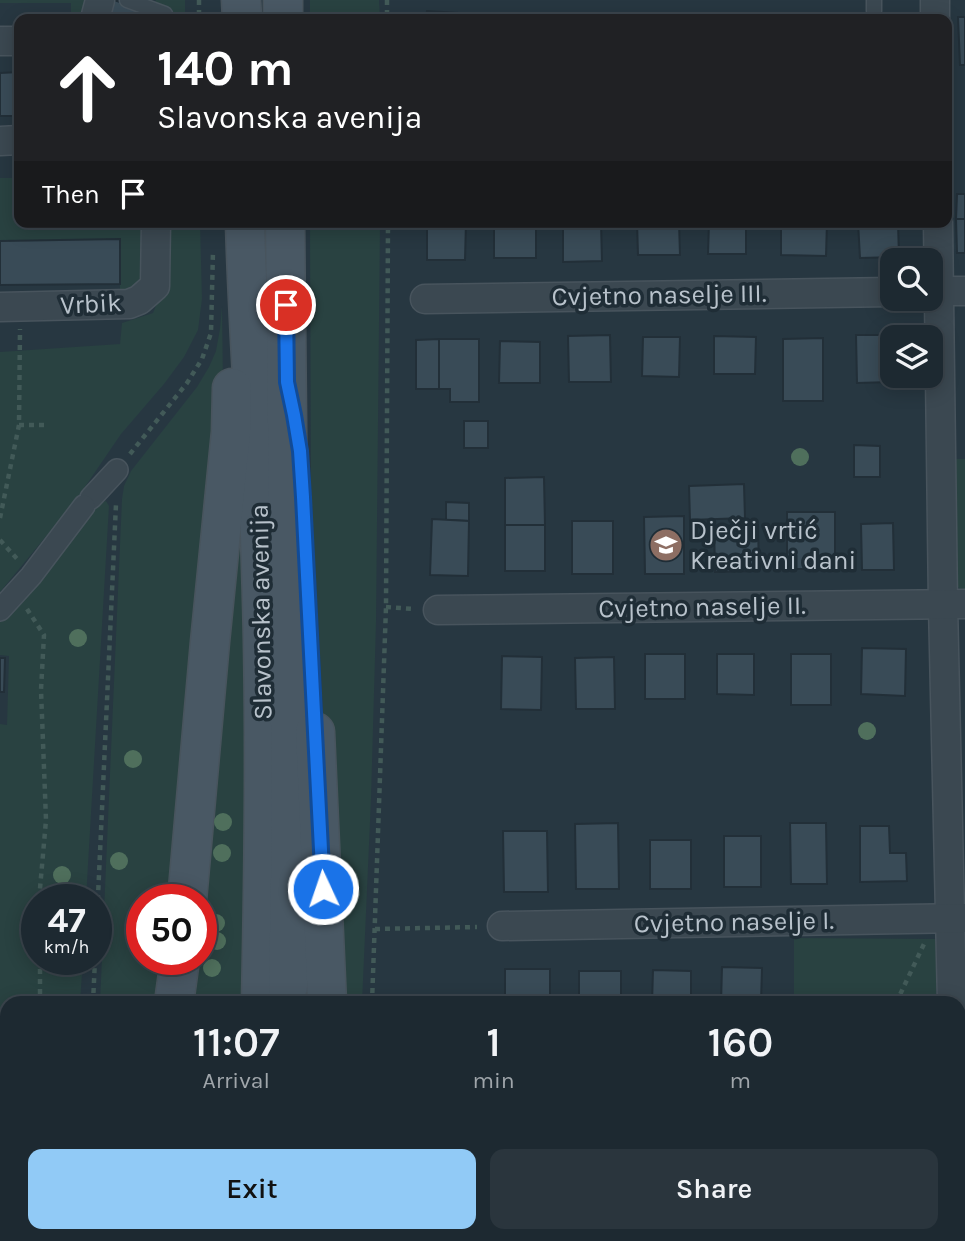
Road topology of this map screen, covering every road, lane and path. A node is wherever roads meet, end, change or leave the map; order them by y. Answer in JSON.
{"nodes":[{"id":1,"x":127,"y":0,"type":"edge"},
{"id":2,"x":165,"y":14,"type":"dead end"},
{"id":3,"x":156,"y":228,"type":"edge"},
{"id":4,"x":243,"y":228,"type":"edge"},
{"id":5,"x":244,"y":228,"type":"edge"},
{"id":6,"x":285,"y":228,"type":"edge"},
{"id":7,"x":388,"y":228,"type":"edge"},
{"id":8,"x":939,"y":228,"type":"edge"},
{"id":9,"x":213,"y":250,"type":"dead end"},
{"id":10,"x":945,"y":291,"type":"edge"},
{"id":11,"x":880,"y":292,"type":"edge"},
{"id":12,"x":425,"y":299,"type":"dead end"},
{"id":13,"x":10,"y":307,"type":"edge"},
{"id":14,"x":287,"y":382,"type":"junction"},
{"id":15,"x":19,"y":425,"type":"junction"},
{"id":16,"x":47,"y":425,"type":"dead end"},
{"id":17,"x":117,"y":470,"type":"junction"},
{"id":18,"x":0,"y":518,"type":"edge"},
{"id":19,"x":15,"y":592,"type":"junction"},
{"id":20,"x":954,"y":604,"type":"edge"},
{"id":21,"x":386,"y":607,"type":"junction"},
{"id":22,"x":402,"y":608,"type":"dead end"},
{"id":23,"x":0,"y":610,"type":"edge"},
{"id":24,"x":438,"y":610,"type":"dead end"},
{"id":25,"x":40,"y":884,"type":"edge"},
{"id":26,"x":99,"y":884,"type":"edge"},
{"id":27,"x":188,"y":884,"type":"edge"},
{"id":28,"x":948,"y":924,"type":"edge"},
{"id":29,"x":502,"y":926,"type":"joint"},
{"id":30,"x":375,"y":929,"type":"junction"},
{"id":31,"x":40,"y":975,"type":"edge"},
{"id":32,"x":94,"y":975,"type":"edge"},
{"id":33,"x":178,"y":975,"type":"edge"},
{"id":34,"x":40,"y":996,"type":"edge"},
{"id":35,"x":93,"y":996,"type":"edge"},
{"id":36,"x":175,"y":996,"type":"edge"},
{"id":37,"x":261,"y":996,"type":"edge"},
{"id":38,"x":288,"y":996,"type":"edge"},
{"id":39,"x":327,"y":996,"type":"edge"},
{"id":40,"x":372,"y":996,"type":"edge"},
{"id":41,"x":899,"y":996,"type":"edge"},
{"id":42,"x":952,"y":996,"type":"edge"}],
"edges":[{"from":1,"to":2,"type":"lane"},
{"from":3,"to":13,"type":"street","name":"Vrbik"},
{"from":4,"to":27,"type":"main road"},
{"from":5,"to":37,"type":"main road","name":"Slavonska avenija"},
{"from":6,"to":14,"type":"main road","name":"Slavonska avenija"},
{"from":7,"to":21,"type":"path"},
{"from":8,"to":10,"type":"street"},
{"from":9,"to":17,"type":"path"},
{"from":10,"to":20,"type":"street"},
{"from":11,"to":12,"type":"street","name":"Cvjetno naselje III."},
{"from":13,"to":15,"type":"path"},
{"from":14,"to":38,"type":"main road","name":"Slavonska avenija"},
{"from":14,"to":39,"type":"main road"},
{"from":15,"to":16,"type":"path"},
{"from":15,"to":18,"type":"path"},
{"from":17,"to":19,"type":"street"},
{"from":17,"to":26,"type":"path"},
{"from":19,"to":23,"type":"street"},
{"from":19,"to":25,"type":"path"},
{"from":20,"to":24,"type":"street","name":"Cvjetno naselje II."},
{"from":20,"to":28,"type":"street"},
{"from":21,"to":22,"type":"path"},
{"from":21,"to":30,"type":"path"},
{"from":28,"to":29,"type":"street","name":"Cvjetno naselje I."},
{"from":28,"to":41,"type":"path"},
{"from":28,"to":42,"type":"street"},
{"from":29,"to":30,"type":"path"},
{"from":30,"to":40,"type":"path"},
{"from":31,"to":34,"type":"path"},
{"from":32,"to":35,"type":"path"},
{"from":33,"to":36,"type":"main road"}]}
